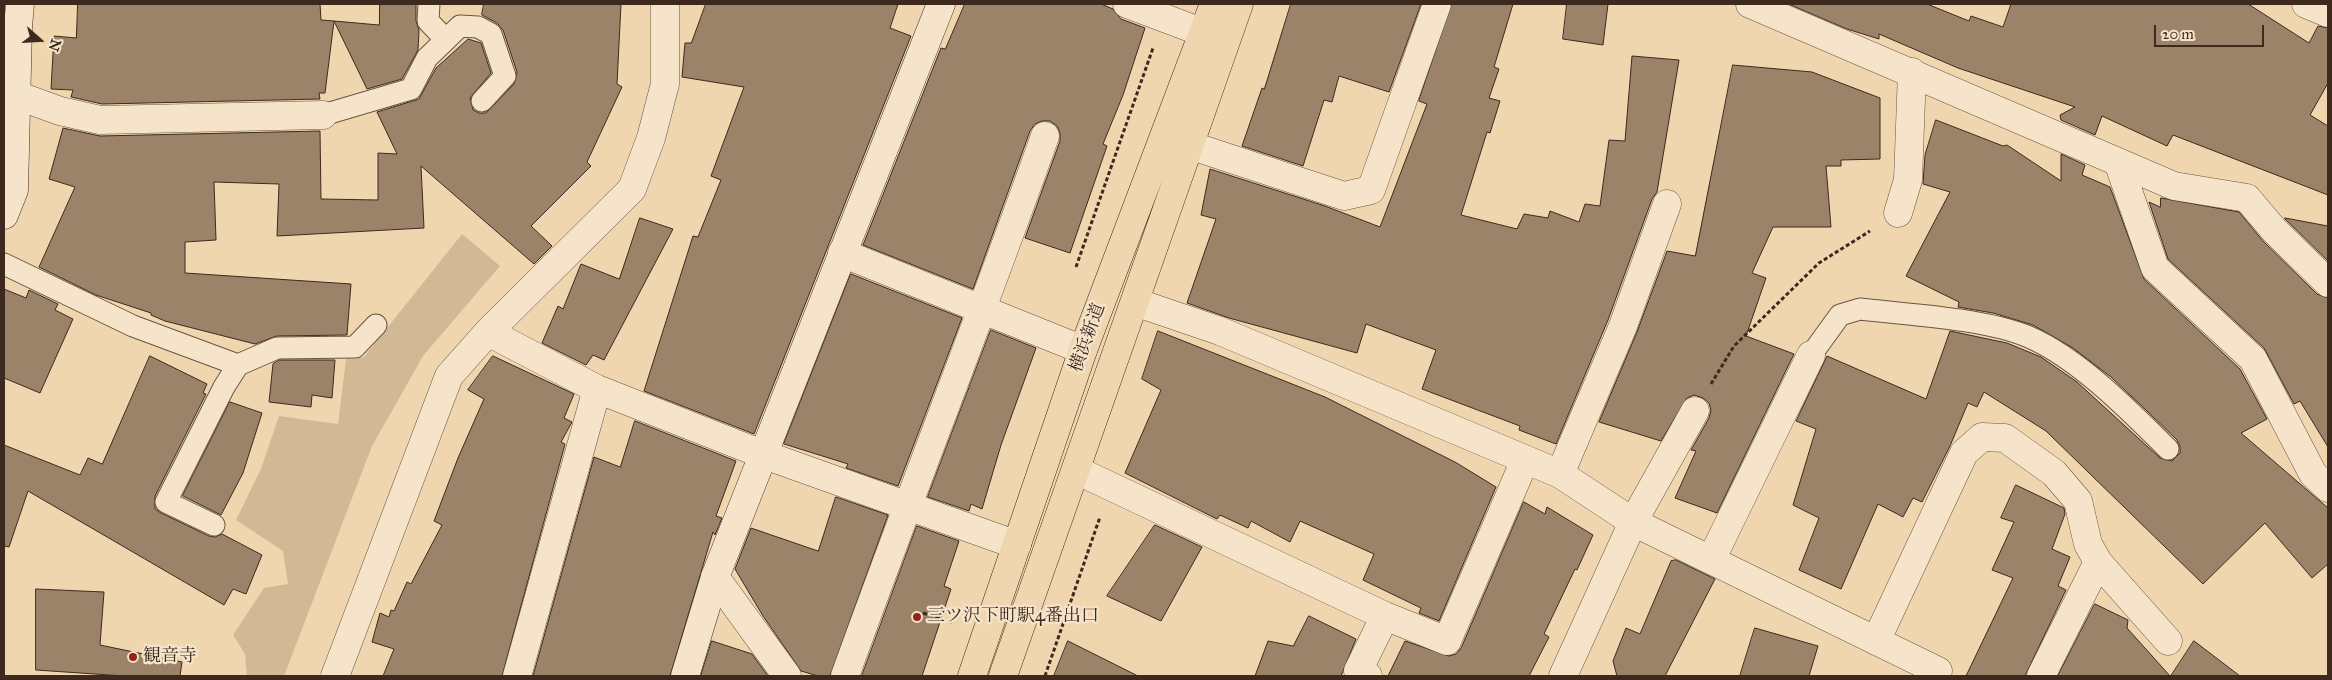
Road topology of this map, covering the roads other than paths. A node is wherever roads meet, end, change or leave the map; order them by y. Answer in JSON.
{"nodes":[{"id":1,"x":20,"y":4,"type":"edge"},
{"id":2,"x":428,"y":4,"type":"edge"},
{"id":3,"x":665,"y":4,"type":"edge"},
{"id":4,"x":941,"y":4,"type":"edge"},
{"id":5,"x":1128,"y":4,"type":"edge"},
{"id":6,"x":1214,"y":4,"type":"edge"},
{"id":7,"x":1239,"y":4,"type":"edge"},
{"id":8,"x":1437,"y":4,"type":"edge"},
{"id":9,"x":1750,"y":4,"type":"edge"},
{"id":10,"x":2306,"y":4,"type":"edge"},
{"id":11,"x":2328,"y":13,"type":"edge"},
{"id":12,"x":1204,"y":33,"type":"junction"},
{"id":13,"x":446,"y":40,"type":"junction"},
{"id":14,"x":1912,"y":72,"type":"junction"},
{"id":15,"x":16,"y":95,"type":"junction"},
{"id":16,"x":482,"y":101,"type":"dead end"},
{"id":17,"x":323,"y":116,"type":"joint"},
{"id":18,"x":1045,"y":136,"type":"dead end"},
{"id":19,"x":1190,"y":145,"type":"junction"},
{"id":20,"x":9,"y":153,"type":"edge"},
{"id":21,"x":2118,"y":162,"type":"junction"},
{"id":22,"x":1667,"y":204,"type":"dead end"},
{"id":23,"x":1898,"y":213,"type":"road end"},
{"id":24,"x":4,"y":215,"type":"edge"},
{"id":25,"x":842,"y":253,"type":"junction"},
{"id":26,"x":4,"y":264,"type":"edge"},
{"id":27,"x":2328,"y":283,"type":"edge"},
{"id":28,"x":1135,"y":302,"type":"junction"},
{"id":29,"x":983,"y":311,"type":"junction"},
{"id":30,"x":376,"y":325,"type":"dead end"},
{"id":31,"x":488,"y":332,"type":"junction"},
{"id":32,"x":1083,"y":350,"type":"junction"},
{"id":33,"x":1811,"y":355,"type":"joint"},
{"id":34,"x":238,"y":364,"type":"junction"},
{"id":35,"x":597,"y":389,"type":"junction"},
{"id":36,"x":1695,"y":410,"type":"road end"},
{"id":37,"x":2168,"y":449,"type":"dead end"},
{"id":38,"x":762,"y":454,"type":"junction"},
{"id":39,"x":1525,"y":460,"type":"junction"},
{"id":40,"x":1076,"y":470,"type":"junction"},
{"id":41,"x":1560,"y":474,"type":"junction"},
{"id":42,"x":2328,"y":488,"type":"edge"},
{"id":43,"x":906,"y":505,"type":"junction"},
{"id":44,"x":1633,"y":522,"type":"junction"},
{"id":45,"x":214,"y":525,"type":"dead end"},
{"id":46,"x":1017,"y":545,"type":"junction"},
{"id":47,"x":1711,"y":560,"type":"junction"},
{"id":48,"x":2098,"y":562,"type":"junction"},
{"id":49,"x":715,"y":577,"type":"junction"},
{"id":50,"x":1385,"y":616,"type":"junction"},
{"id":51,"x":1876,"y":641,"type":"junction"},
{"id":52,"x":2168,"y":642,"type":"dead end"},
{"id":53,"x":1938,"y":672,"type":"dead end"},
{"id":54,"x":335,"y":676,"type":"edge"},
{"id":55,"x":517,"y":676,"type":"edge"},
{"id":56,"x":686,"y":676,"type":"edge"},
{"id":57,"x":787,"y":676,"type":"edge"},
{"id":58,"x":845,"y":676,"type":"edge"},
{"id":59,"x":972,"y":676,"type":"edge"},
{"id":60,"x":1003,"y":676,"type":"edge"},
{"id":61,"x":1368,"y":676,"type":"edge"},
{"id":62,"x":1563,"y":676,"type":"edge"},
{"id":63,"x":2041,"y":676,"type":"edge"}],
"edges":[{"from":1,"to":15,"type":"street"},
{"from":2,"to":13,"type":"lane"},
{"from":3,"to":31,"type":"street"},
{"from":4,"to":25,"type":"street"},
{"from":5,"to":12,"type":"street"},
{"from":6,"to":12,"type":"highway","name":"横浜新道"},
{"from":7,"to":19,"type":"highway","name":"横浜新道"},
{"from":8,"to":19,"type":"street"},
{"from":9,"to":14,"type":"street"},
{"from":10,"to":11,"type":"street"},
{"from":12,"to":32,"type":"highway","name":"横浜新道"},
{"from":13,"to":16,"type":"lane"},
{"from":13,"to":17,"type":"lane"},
{"from":14,"to":21,"type":"street"},
{"from":14,"to":23,"type":"street"},
{"from":15,"to":17,"type":"street"},
{"from":15,"to":20,"type":"street"},
{"from":18,"to":29,"type":"street"},
{"from":19,"to":28,"type":"highway","name":"横浜新道"},
{"from":20,"to":24,"type":"street"},
{"from":21,"to":27,"type":"street"},
{"from":21,"to":42,"type":"street"},
{"from":22,"to":41,"type":"street"},
{"from":25,"to":29,"type":"street"},
{"from":25,"to":38,"type":"street"},
{"from":26,"to":34,"type":"lane"},
{"from":28,"to":39,"type":"street"},
{"from":28,"to":40,"type":"highway","name":"横浜新道"},
{"from":29,"to":32,"type":"street"},
{"from":29,"to":43,"type":"street"},
{"from":30,"to":34,"type":"lane"},
{"from":31,"to":35,"type":"street"},
{"from":31,"to":54,"type":"street"},
{"from":32,"to":46,"type":"highway","name":"横浜新道"},
{"from":33,"to":37,"type":"lane"},
{"from":33,"to":47,"type":"street"},
{"from":34,"to":45,"type":"lane"},
{"from":35,"to":38,"type":"street"},
{"from":35,"to":55,"type":"street"},
{"from":36,"to":44,"type":"street"},
{"from":38,"to":43,"type":"street"},
{"from":38,"to":49,"type":"street"},
{"from":39,"to":41,"type":"street"},
{"from":39,"to":50,"type":"street"},
{"from":40,"to":50,"type":"street"},
{"from":40,"to":60,"type":"highway","name":"横浜新道"},
{"from":41,"to":44,"type":"street"},
{"from":43,"to":46,"type":"street"},
{"from":43,"to":58,"type":"street"},
{"from":44,"to":47,"type":"street"},
{"from":44,"to":62,"type":"street"},
{"from":46,"to":59,"type":"highway","name":"横浜新道"},
{"from":47,"to":51,"type":"street"},
{"from":48,"to":51,"type":"street"},
{"from":48,"to":52,"type":"street"},
{"from":48,"to":63,"type":"street"},
{"from":49,"to":56,"type":"street"},
{"from":49,"to":57,"type":"street"},
{"from":50,"to":61,"type":"street"},
{"from":51,"to":53,"type":"street"}]}
